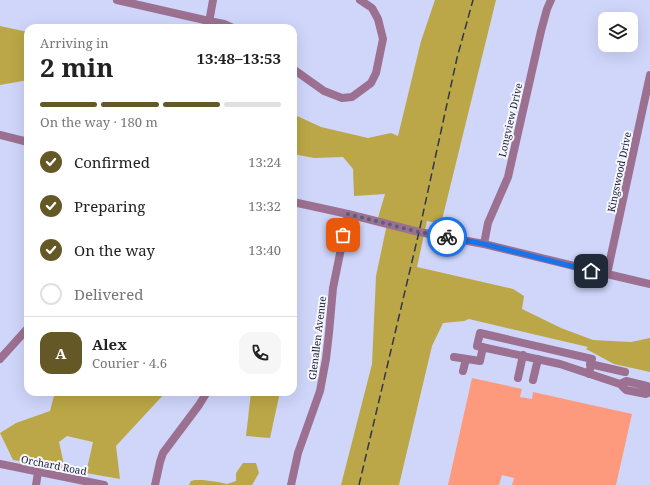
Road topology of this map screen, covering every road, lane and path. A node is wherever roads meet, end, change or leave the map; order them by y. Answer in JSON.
{"nodes":[{"id":1,"x":118,"y":0,"type":"edge"},
{"id":2,"x":213,"y":0,"type":"edge"},
{"id":3,"x":360,"y":0,"type":"edge"},
{"id":4,"x":551,"y":0,"type":"edge"},
{"id":5,"x":208,"y":24,"type":"edge"},
{"id":6,"x":224,"y":24,"type":"edge"},
{"id":7,"x":297,"y":72,"type":"edge"},
{"id":8,"x":650,"y":75,"type":"edge"},
{"id":9,"x":0,"y":135,"type":"edge"},
{"id":10,"x":24,"y":141,"type":"edge"},
{"id":11,"x":297,"y":203,"type":"edge"},
{"id":12,"x":348,"y":214,"type":"junction"},
{"id":13,"x":484,"y":244,"type":"junction"},
{"id":14,"x":607,"y":274,"type":"junction"},
{"id":15,"x":650,"y":284,"type":"edge"},
{"id":16,"x":24,"y":332,"type":"edge"},
{"id":17,"x":515,"y":341,"type":"junction"},
{"id":18,"x":483,"y":347,"type":"junction"},
{"id":19,"x":512,"y":353,"type":"junction"},
{"id":20,"x":523,"y":355,"type":"junction"},
{"id":21,"x":454,"y":356,"type":"dead end"},
{"id":22,"x":0,"y":357,"type":"edge"},
{"id":23,"x":466,"y":359,"type":"junction"},
{"id":24,"x":538,"y":359,"type":"junction"},
{"id":25,"x":590,"y":364,"type":"junction"},
{"id":26,"x":463,"y":371,"type":"dead end"},
{"id":27,"x":625,"y":372,"type":"dead end"},
{"id":28,"x":589,"y":374,"type":"junction"},
{"id":29,"x":518,"y":378,"type":"dead end"},
{"id":30,"x":533,"y":380,"type":"dead end"},
{"id":31,"x":650,"y":391,"type":"edge"},
{"id":32,"x":205,"y":396,"type":"edge"},
{"id":33,"x":0,"y":464,"type":"edge"},
{"id":34,"x":38,"y":472,"type":"junction"},
{"id":35,"x":36,"y":485,"type":"edge"},
{"id":36,"x":104,"y":485,"type":"edge"},
{"id":37,"x":155,"y":485,"type":"edge"},
{"id":38,"x":291,"y":485,"type":"edge"}],
"edges":[{"from":1,"to":5,"type":"street"},
{"from":2,"to":5,"type":"street"},
{"from":3,"to":7,"type":"street"},
{"from":4,"to":13,"type":"street","name":"Longview Drive"},
{"from":5,"to":6,"type":"street"},
{"from":8,"to":14,"type":"street","name":"Kingswood Drive"},
{"from":9,"to":10,"type":"street"},
{"from":11,"to":12,"type":"street"},
{"from":12,"to":13,"type":"street"},
{"from":12,"to":38,"type":"street","name":"Glenallen Avenue"},
{"from":13,"to":14,"type":"street"},
{"from":14,"to":15,"type":"street"},
{"from":16,"to":22,"type":"street"},
{"from":17,"to":18,"type":"street"},
{"from":17,"to":19,"type":"street"},
{"from":17,"to":25,"type":"street"},
{"from":18,"to":19,"type":"street"},
{"from":18,"to":23,"type":"street"},
{"from":19,"to":20,"type":"street"},
{"from":20,"to":24,"type":"street"},
{"from":20,"to":29,"type":"street"},
{"from":21,"to":23,"type":"street"},
{"from":23,"to":26,"type":"street"},
{"from":24,"to":28,"type":"street"},
{"from":24,"to":30,"type":"street"},
{"from":25,"to":27,"type":"street"},
{"from":25,"to":28,"type":"street"},
{"from":28,"to":31,"type":"street"},
{"from":32,"to":37,"type":"street"},
{"from":33,"to":34,"type":"street","name":"Orchard Road"},
{"from":34,"to":35,"type":"street"},
{"from":34,"to":36,"type":"street","name":"Orchard Road"}]}
